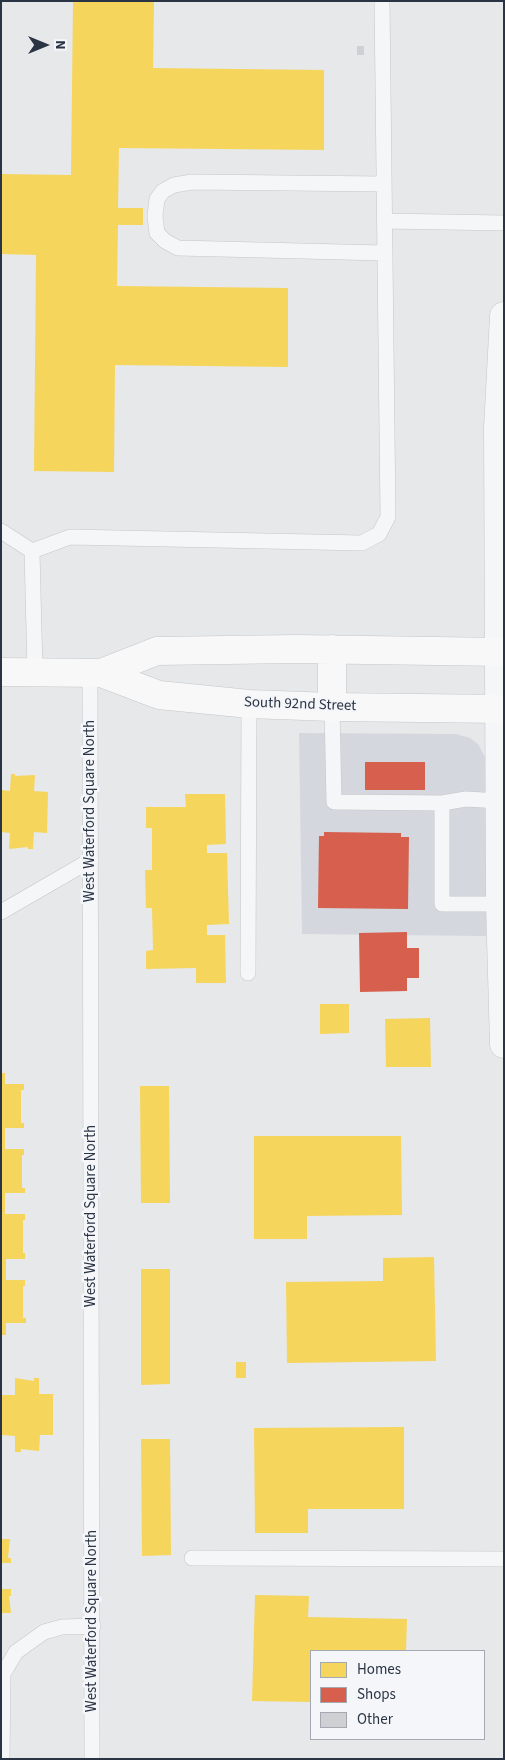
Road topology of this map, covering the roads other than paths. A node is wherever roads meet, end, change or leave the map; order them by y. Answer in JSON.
{"nodes":[{"id":1,"x":382,"y":1,"type":"edge"},
{"id":2,"x":384,"y":184,"type":"junction"},
{"id":3,"x":384,"y":221,"type":"junction"},
{"id":4,"x":504,"y":223,"type":"edge"},
{"id":5,"x":384,"y":253,"type":"junction"},
{"id":6,"x":504,"y":316,"type":"edge"},
{"id":7,"x":501,"y":428,"type":"edge"},
{"id":8,"x":1,"y":530,"type":"edge"},
{"id":9,"x":32,"y":551,"type":"junction"},
{"id":10,"x":332,"y":650,"type":"junction"},
{"id":11,"x":502,"y":652,"type":"edge"},
{"id":12,"x":1,"y":672,"type":"edge"},
{"id":13,"x":34,"y":672,"type":"junction"},
{"id":14,"x":96,"y":673,"type":"junction"},
{"id":15,"x":249,"y":704,"type":"junction"},
{"id":16,"x":332,"y":707,"type":"junction"},
{"id":17,"x":502,"y":709,"type":"edge"},
{"id":18,"x":500,"y":801,"type":"junction"},
{"id":19,"x":442,"y":803,"type":"junction"},
{"id":20,"x":91,"y":860,"type":"junction"},
{"id":21,"x":502,"y":904,"type":"edge"},
{"id":22,"x":1,"y":912,"type":"edge"},
{"id":23,"x":248,"y":973,"type":"dead end"},
{"id":24,"x":504,"y":1044,"type":"edge"},
{"id":25,"x":192,"y":1558,"type":"dead end"},
{"id":26,"x":504,"y":1559,"type":"edge"},
{"id":27,"x":93,"y":1626,"type":"junction"},
{"id":28,"x":2,"y":1759,"type":"edge"},
{"id":29,"x":92,"y":1759,"type":"edge"}],
"edges":[{"from":1,"to":2,"type":"lane"},
{"from":2,"to":3,"type":"lane"},
{"from":2,"to":5,"type":"lane"},
{"from":3,"to":4,"type":"lane"},
{"from":3,"to":5,"type":"lane"},
{"from":5,"to":9,"type":"lane"},
{"from":6,"to":7,"type":"street"},
{"from":7,"to":11,"type":"street"},
{"from":8,"to":9,"type":"lane"},
{"from":9,"to":13,"type":"lane"},
{"from":10,"to":11,"type":"main road","name":"South 92nd Street"},
{"from":10,"to":14,"type":"main road","name":"South 92nd Street"},
{"from":10,"to":16,"type":"main road"},
{"from":11,"to":17,"type":"street"},
{"from":12,"to":13,"type":"main road","name":"South 92nd Street"},
{"from":13,"to":14,"type":"main road","name":"South 92nd Street"},
{"from":14,"to":15,"type":"main road","name":"South 92nd Street"},
{"from":14,"to":20,"type":"lane","name":"West Waterford Square North"},
{"from":15,"to":16,"type":"main road","name":"South 92nd Street"},
{"from":15,"to":23,"type":"lane"},
{"from":16,"to":17,"type":"main road","name":"South 92nd Street"},
{"from":16,"to":19,"type":"lane"},
{"from":17,"to":18,"type":"street"},
{"from":18,"to":19,"type":"lane"},
{"from":18,"to":21,"type":"street"},
{"from":19,"to":21,"type":"lane"},
{"from":20,"to":22,"type":"lane"},
{"from":20,"to":27,"type":"lane","name":"West Waterford Square North"},
{"from":21,"to":24,"type":"street"},
{"from":25,"to":26,"type":"lane"},
{"from":27,"to":28,"type":"lane"},
{"from":27,"to":29,"type":"lane","name":"West Waterford Square North"}]}
